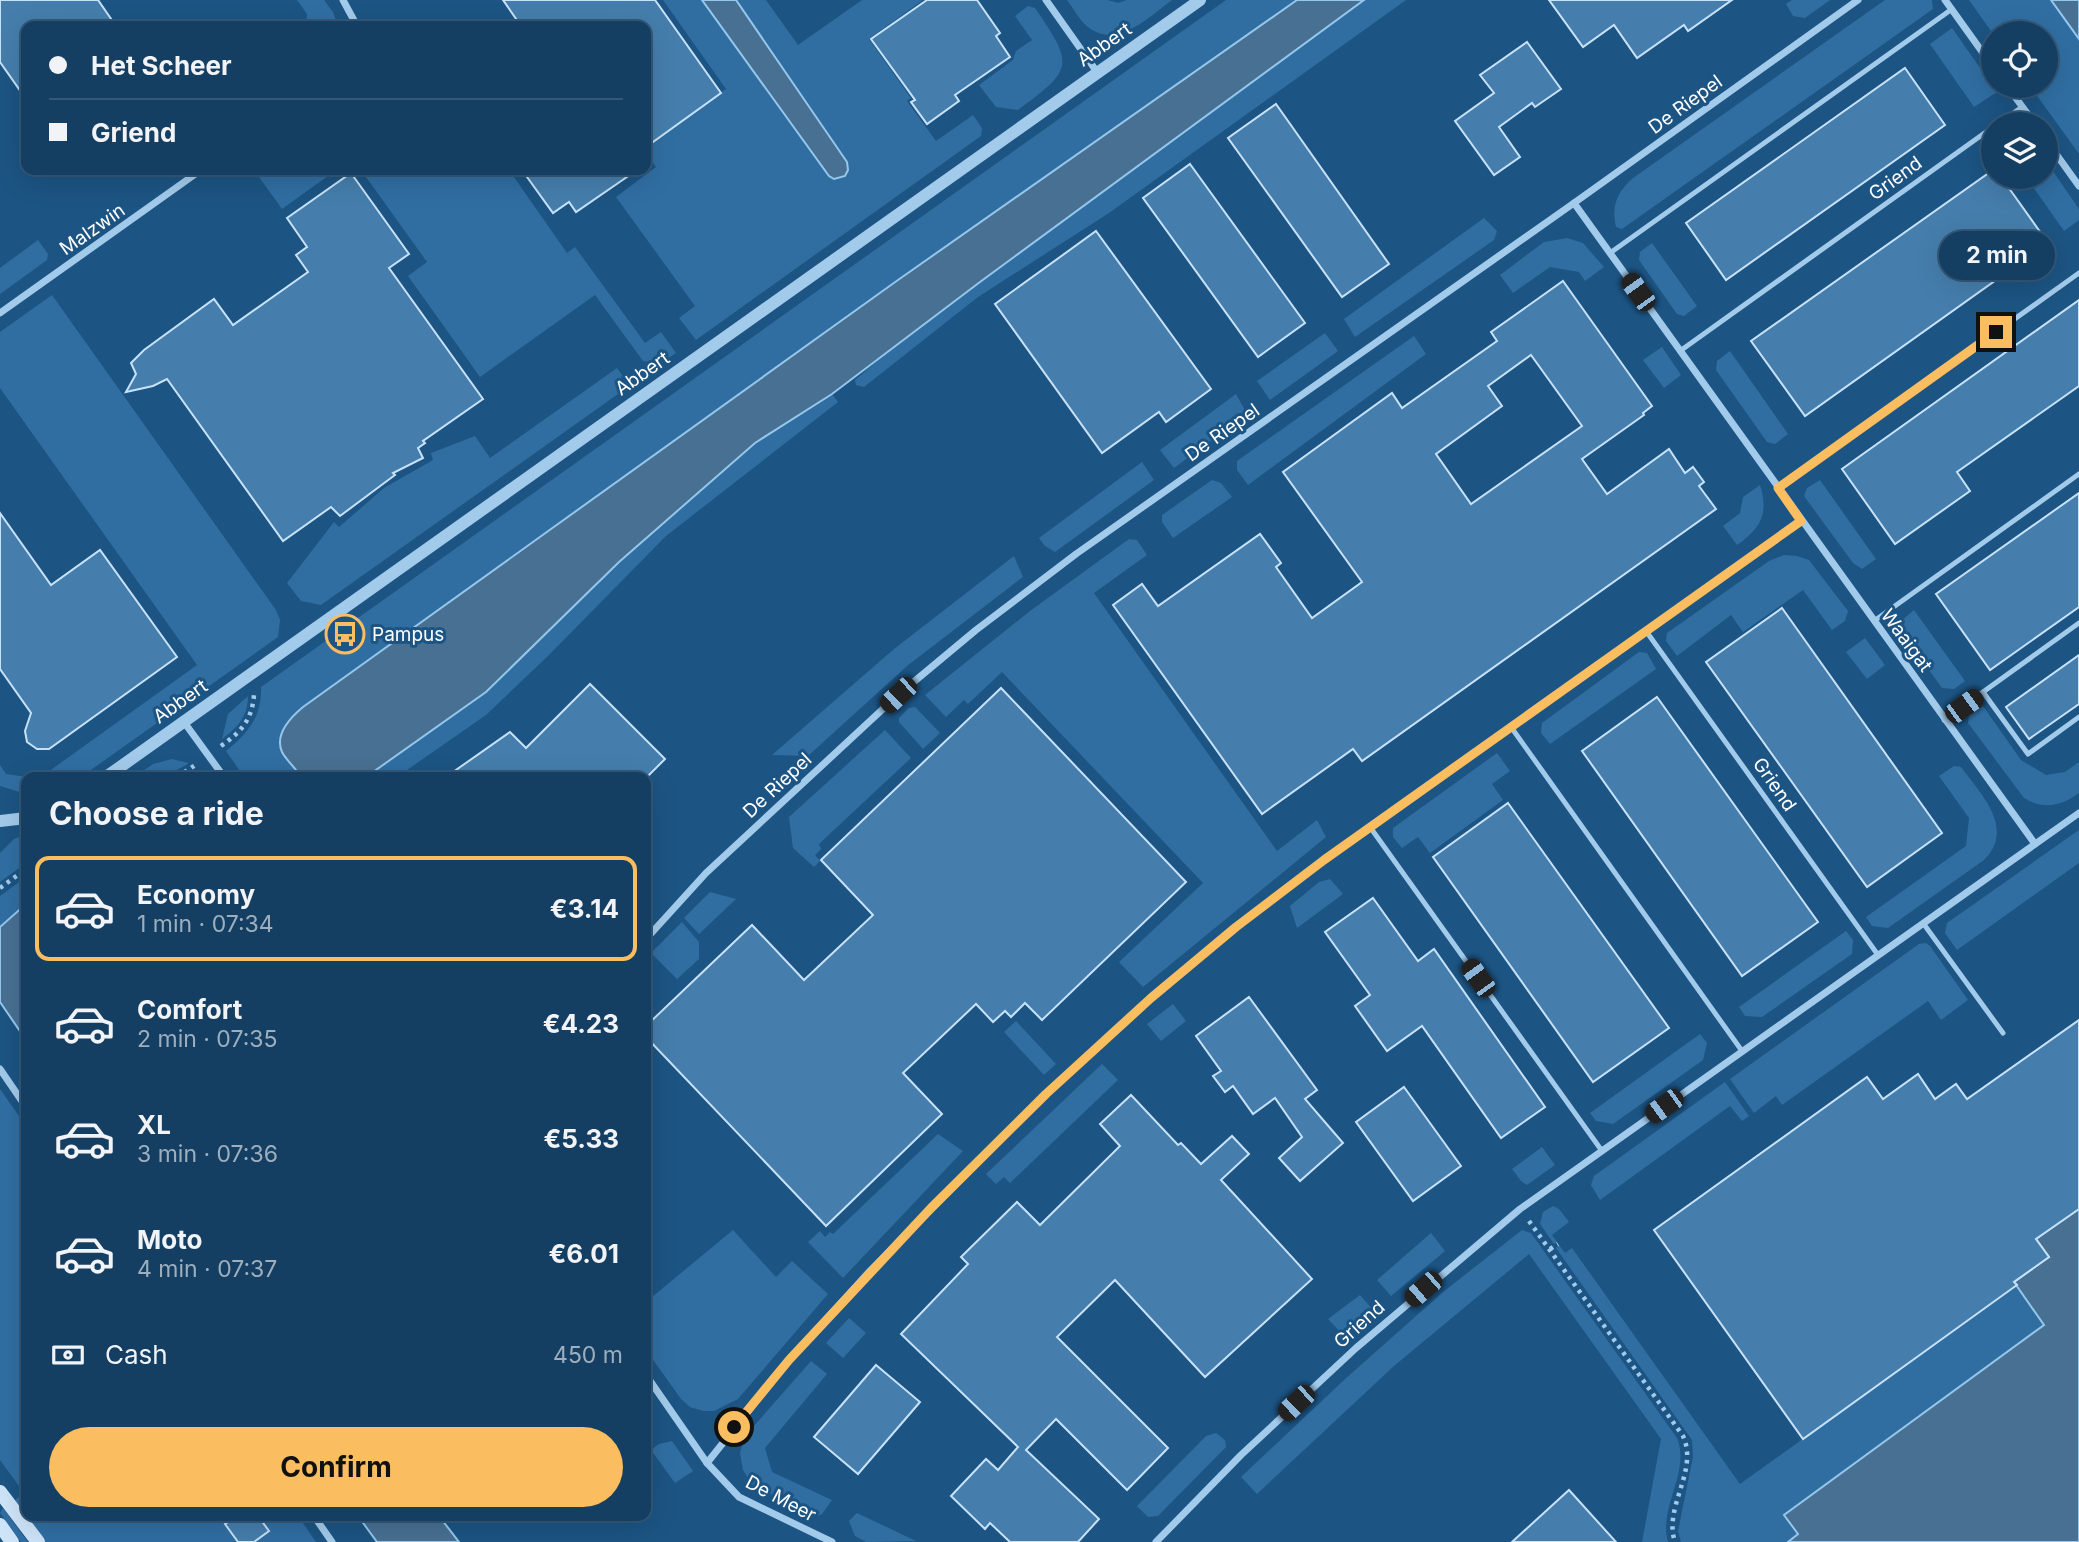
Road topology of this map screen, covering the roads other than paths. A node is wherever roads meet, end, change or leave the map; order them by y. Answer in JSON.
{"nodes":[{"id":1,"x":343,"y":0,"type":"edge"},
{"id":2,"x":1046,"y":0,"type":"edge"},
{"id":3,"x":1200,"y":0,"type":"edge"},
{"id":4,"x":1857,"y":0,"type":"edge"},
{"id":5,"x":1945,"y":0,"type":"edge"},
{"id":6,"x":1952,"y":9,"type":"junction"},
{"id":7,"x":354,"y":21,"type":"edge"},
{"id":8,"x":1981,"y":50,"type":"edge"},
{"id":9,"x":1097,"y":72,"type":"junction"},
{"id":10,"x":2016,"y":98,"type":"edge"},
{"id":11,"x":2022,"y":107,"type":"junction"},
{"id":12,"x":2015,"y":112,"type":"edge"},
{"id":13,"x":2026,"y":112,"type":"edge"},
{"id":14,"x":1981,"y":136,"type":"edge"},
{"id":15,"x":2058,"y":157,"type":"edge"},
{"id":16,"x":194,"y":175,"type":"edge"},
{"id":17,"x":2079,"y":186,"type":"edge"},
{"id":18,"x":1574,"y":203,"type":"junction"},
{"id":19,"x":1610,"y":253,"type":"junction"},
{"id":20,"x":2079,"y":273,"type":"edge"},
{"id":21,"x":0,"y":313,"type":"edge"},
{"id":22,"x":1680,"y":351,"type":"junction"},
{"id":23,"x":2079,"y":474,"type":"edge"},
{"id":24,"x":1778,"y":488,"type":"junction"},
{"id":25,"x":1801,"y":521,"type":"junction"},
{"id":26,"x":1873,"y":621,"type":"junction"},
{"id":27,"x":2079,"y":623,"type":"edge"},
{"id":28,"x":1646,"y":631,"type":"junction"},
{"id":29,"x":1983,"y":692,"type":"junction"},
{"id":30,"x":2079,"y":718,"type":"edge"},
{"id":31,"x":1944,"y":720,"type":"junction"},
{"id":32,"x":184,"y":722,"type":"junction"},
{"id":33,"x":1511,"y":727,"type":"junction"},
{"id":34,"x":113,"y":772,"type":"edge"},
{"id":35,"x":220,"y":772,"type":"edge"},
{"id":36,"x":2079,"y":813,"type":"edge"},
{"id":37,"x":21,"y":819,"type":"edge"},
{"id":38,"x":0,"y":821,"type":"edge"},
{"id":39,"x":1370,"y":827,"type":"junction"},
{"id":40,"x":2035,"y":844,"type":"junction"},
{"id":41,"x":1923,"y":923,"type":"junction"},
{"id":42,"x":651,"y":934,"type":"edge"},
{"id":43,"x":1878,"y":955,"type":"junction"},
{"id":44,"x":2003,"y":1033,"type":"dead end"},
{"id":45,"x":1742,"y":1051,"type":"junction"},
{"id":46,"x":0,"y":1069,"type":"edge"},
{"id":47,"x":21,"y":1100,"type":"edge"},
{"id":48,"x":1602,"y":1151,"type":"junction"},
{"id":49,"x":651,"y":1382,"type":"edge"},
{"id":50,"x":707,"y":1463,"type":"junction"},
{"id":51,"x":0,"y":1492,"type":"edge"},
{"id":52,"x":21,"y":1520,"type":"edge"},
{"id":53,"x":22,"y":1521,"type":"edge"},
{"id":54,"x":317,"y":1521,"type":"edge"},
{"id":55,"x":0,"y":1525,"type":"edge"},
{"id":56,"x":12,"y":1542,"type":"edge"},
{"id":57,"x":38,"y":1542,"type":"edge"},
{"id":58,"x":332,"y":1542,"type":"edge"},
{"id":59,"x":832,"y":1542,"type":"edge"},
{"id":60,"x":1156,"y":1542,"type":"edge"}],
"edges":[{"from":1,"to":7,"type":"street"},
{"from":2,"to":9,"type":"street"},
{"from":3,"to":9,"type":"street","name":"Abbert"},
{"from":4,"to":18,"type":"street","name":"De Riepel"},
{"from":5,"to":6,"type":"street"},
{"from":6,"to":8,"type":"street"},
{"from":6,"to":19,"type":"lane"},
{"from":9,"to":32,"type":"street","name":"Abbert"},
{"from":10,"to":11,"type":"street"},
{"from":11,"to":12,"type":"lane"},
{"from":11,"to":13,"type":"street"},
{"from":14,"to":22,"type":"lane","name":"Griend"},
{"from":15,"to":17,"type":"street"},
{"from":16,"to":21,"type":"street","name":"Malzwin"},
{"from":18,"to":19,"type":"street","name":"Waaigat"},
{"from":18,"to":42,"type":"street","name":"De Riepel"},
{"from":19,"to":22,"type":"street","name":"Waaigat"},
{"from":20,"to":24,"type":"lane"},
{"from":22,"to":24,"type":"street","name":"Waaigat"},
{"from":23,"to":26,"type":"lane"},
{"from":24,"to":25,"type":"street","name":"Waaigat"},
{"from":25,"to":26,"type":"street","name":"Waaigat"},
{"from":25,"to":28,"type":"street"},
{"from":26,"to":31,"type":"street","name":"Waaigat"},
{"from":27,"to":29,"type":"lane"},
{"from":28,"to":33,"type":"street"},
{"from":28,"to":43,"type":"lane","name":"Griend"},
{"from":29,"to":30,"type":"lane"},
{"from":29,"to":31,"type":"lane"},
{"from":31,"to":40,"type":"street","name":"Waaigat"},
{"from":32,"to":34,"type":"street","name":"Abbert"},
{"from":32,"to":35,"type":"street"},
{"from":33,"to":39,"type":"street"},
{"from":33,"to":45,"type":"lane"},
{"from":36,"to":40,"type":"street","name":"Griend"},
{"from":37,"to":38,"type":"street"},
{"from":39,"to":48,"type":"lane"},
{"from":39,"to":50,"type":"street"},
{"from":40,"to":41,"type":"street","name":"Griend"},
{"from":41,"to":43,"type":"street","name":"Griend"},
{"from":41,"to":44,"type":"lane"},
{"from":43,"to":45,"type":"street","name":"Griend"},
{"from":45,"to":48,"type":"street","name":"Griend"},
{"from":46,"to":47,"type":"street"},
{"from":48,"to":60,"type":"street","name":"Griend"},
{"from":49,"to":50,"type":"street","name":"De Meer"},
{"from":50,"to":59,"type":"street","name":"De Meer"},
{"from":51,"to":52,"type":"main road"},
{"from":53,"to":57,"type":"main road"},
{"from":54,"to":58,"type":"street"},
{"from":55,"to":56,"type":"main road"}]}
